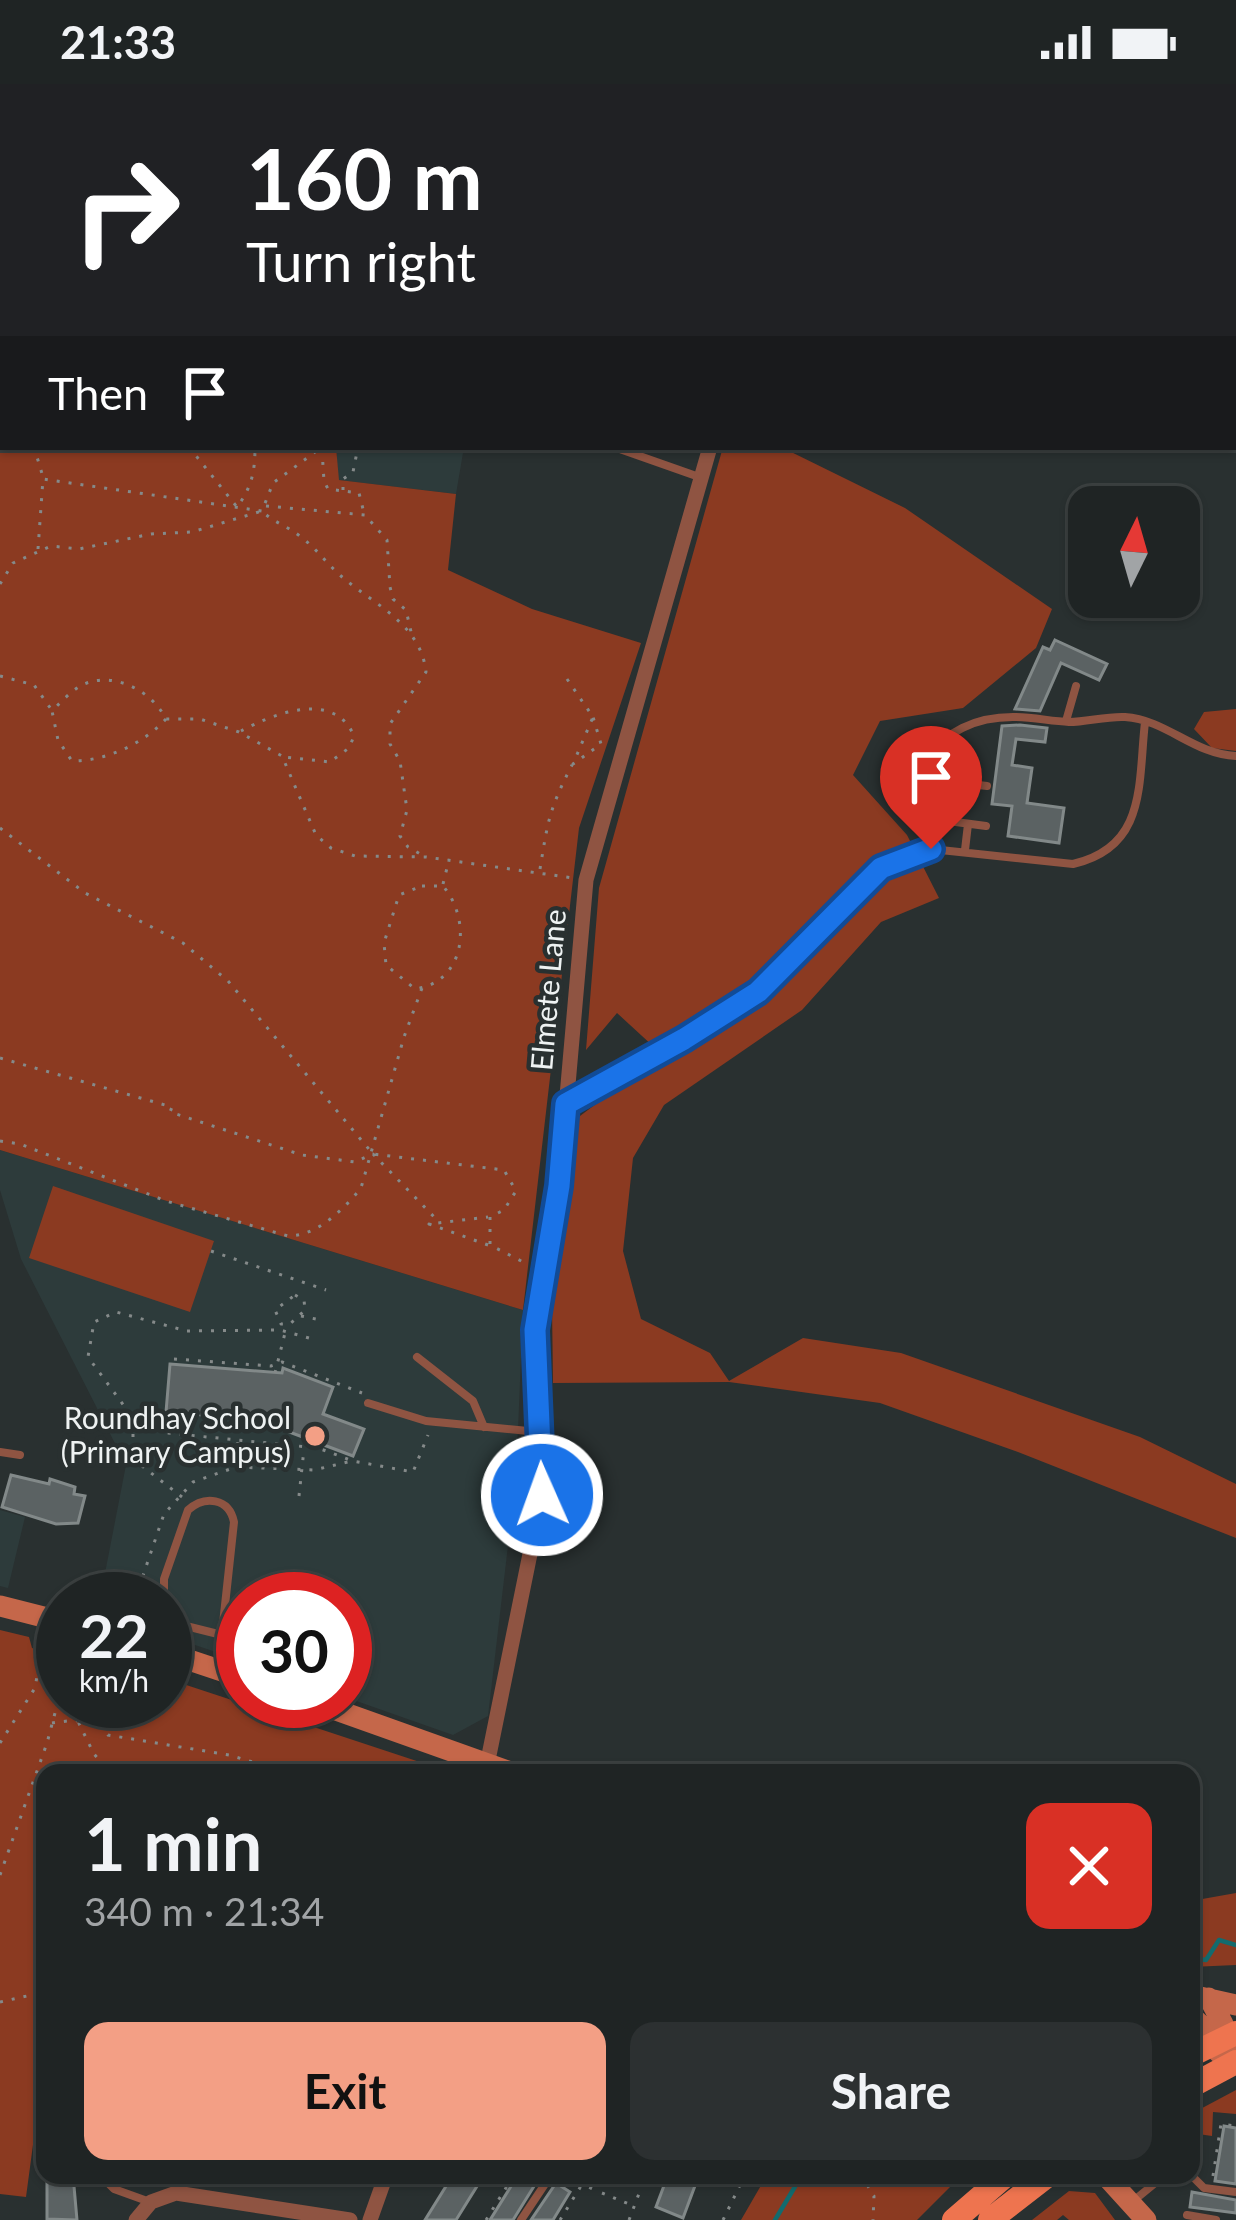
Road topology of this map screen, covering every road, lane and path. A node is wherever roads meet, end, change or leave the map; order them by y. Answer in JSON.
{"nodes":[{"id":1,"x":35,"y":450,"type":"edge"},
{"id":2,"x":191,"y":450,"type":"edge"},
{"id":3,"x":256,"y":450,"type":"edge"},
{"id":4,"x":318,"y":450,"type":"edge"},
{"id":5,"x":322,"y":450,"type":"edge"},
{"id":6,"x":357,"y":450,"type":"edge"},
{"id":7,"x":623,"y":450,"type":"edge"},
{"id":8,"x":709,"y":450,"type":"edge"},
{"id":9,"x":702,"y":478,"type":"junction"},
{"id":10,"x":43,"y":479,"type":"junction"},
{"id":11,"x":343,"y":492,"type":"junction"},
{"id":12,"x":237,"y":507,"type":"junction"},
{"id":13,"x":263,"y":508,"type":"junction"},
{"id":14,"x":365,"y":515,"type":"junction"},
{"id":15,"x":38,"y":550,"type":"junction"},
{"id":16,"x":0,"y":584,"type":"edge"},
{"id":17,"x":412,"y":637,"type":"junction"},
{"id":18,"x":0,"y":676,"type":"edge"},
{"id":19,"x":567,"y":679,"type":"dead end"},
{"id":20,"x":1076,"y":686,"type":"dead end"},
{"id":21,"x":52,"y":711,"type":"junction"},
{"id":22,"x":593,"y":718,"type":"junction"},
{"id":23,"x":166,"y":719,"type":"junction"},
{"id":24,"x":1066,"y":722,"type":"junction"},
{"id":25,"x":1145,"y":722,"type":"junction"},
{"id":26,"x":239,"y":732,"type":"junction"},
{"id":27,"x":282,"y":756,"type":"junction"},
{"id":28,"x":1236,"y":757,"type":"edge"},
{"id":29,"x":573,"y":764,"type":"junction"},
{"id":30,"x":919,"y":778,"type":"junction"},
{"id":31,"x":941,"y":781,"type":"junction"},
{"id":32,"x":988,"y":786,"type":"dead end"},
{"id":33,"x":968,"y":824,"type":"junction"},
{"id":34,"x":986,"y":826,"type":"dead end"},
{"id":35,"x":0,"y":828,"type":"edge"},
{"id":36,"x":931,"y":849,"type":"junction"},
{"id":37,"x":965,"y":850,"type":"junction"},
{"id":38,"x":426,"y":857,"type":"junction"},
{"id":39,"x":449,"y":860,"type":"junction"},
{"id":40,"x":539,"y":872,"type":"junction"},
{"id":41,"x":586,"y":880,"type":"junction"},
{"id":42,"x":443,"y":886,"type":"junction"},
{"id":43,"x":422,"y":988,"type":"junction"},
{"id":44,"x":0,"y":1058,"type":"edge"},
{"id":45,"x":566,"y":1104,"type":"junction"},
{"id":46,"x":0,"y":1141,"type":"edge"},
{"id":47,"x":373,"y":1154,"type":"junction"},
{"id":48,"x":490,"y":1216,"type":"junction"},
{"id":49,"x":440,"y":1222,"type":"junction"},
{"id":50,"x":490,"y":1246,"type":"junction"},
{"id":51,"x":211,"y":1251,"type":"dead end"},
{"id":52,"x":544,"y":1273,"type":"junction"},
{"id":53,"x":303,"y":1282,"type":"junction"},
{"id":54,"x":326,"y":1290,"type":"dead end"},
{"id":55,"x":299,"y":1295,"type":"junction"},
{"id":56,"x":299,"y":1316,"type":"junction"},
{"id":57,"x":316,"y":1319,"type":"dead end"},
{"id":58,"x":282,"y":1328,"type":"junction"},
{"id":59,"x":309,"y":1338,"type":"dead end"},
{"id":60,"x":417,"y":1357,"type":"dead end"},
{"id":61,"x":174,"y":1359,"type":"dead end"},
{"id":62,"x":278,"y":1364,"type":"junction"},
{"id":63,"x":275,"y":1373,"type":"dead end"},
{"id":64,"x":368,"y":1403,"type":"joint"},
{"id":65,"x":134,"y":1421,"type":"junction"},
{"id":66,"x":430,"y":1421,"type":"junction"},
{"id":67,"x":484,"y":1427,"type":"junction"},
{"id":68,"x":539,"y":1432,"type":"junction"},
{"id":69,"x":238,"y":1440,"type":"junction"},
{"id":70,"x":304,"y":1447,"type":"junction"},
{"id":71,"x":0,"y":1452,"type":"edge"},
{"id":72,"x":20,"y":1455,"type":"dead end"},
{"id":73,"x":236,"y":1467,"type":"dead end"},
{"id":74,"x":299,"y":1496,"type":"dead end"},
{"id":75,"x":193,"y":1505,"type":"junction"},
{"id":76,"x":166,"y":1572,"type":"edge"},
{"id":77,"x":228,"y":1572,"type":"edge"},
{"id":78,"x":0,"y":1606,"type":"edge"},
{"id":79,"x":36,"y":1621,"type":"edge"},
{"id":80,"x":36,"y":1683,"type":"edge"},
{"id":81,"x":372,"y":1724,"type":"edge"},
{"id":82,"x":50,"y":1728,"type":"edge"},
{"id":83,"x":79,"y":1728,"type":"edge"},
{"id":84,"x":103,"y":1728,"type":"edge"},
{"id":85,"x":0,"y":1743,"type":"edge"},
{"id":86,"x":38,"y":1764,"type":"edge"},
{"id":87,"x":103,"y":1764,"type":"edge"},
{"id":88,"x":260,"y":1764,"type":"edge"},
{"id":89,"x":476,"y":1764,"type":"edge"},
{"id":90,"x":488,"y":1764,"type":"edge"},
{"id":91,"x":36,"y":1770,"type":"edge"},
{"id":92,"x":0,"y":1875,"type":"edge"},
{"id":93,"x":36,"y":1994,"type":"edge"},
{"id":94,"x":1200,"y":1996,"type":"edge"},
{"id":95,"x":0,"y":2002,"type":"edge"},
{"id":96,"x":1236,"y":2005,"type":"edge"},
{"id":97,"x":1200,"y":2030,"type":"edge"},
{"id":98,"x":1233,"y":2045,"type":"edge"},
{"id":99,"x":1200,"y":2053,"type":"edge"},
{"id":100,"x":1202,"y":2080,"type":"edge"},
{"id":101,"x":1236,"y":2126,"type":"edge"},
{"id":102,"x":1219,"y":2133,"type":"junction"},
{"id":103,"x":1200,"y":2143,"type":"edge"},
{"id":104,"x":1215,"y":2180,"type":"dead end"},
{"id":105,"x":109,"y":2184,"type":"edge"},
{"id":106,"x":383,"y":2184,"type":"edge"},
{"id":107,"x":508,"y":2184,"type":"edge"},
{"id":108,"x":545,"y":2184,"type":"edge"},
{"id":109,"x":643,"y":2184,"type":"edge"},
{"id":110,"x":741,"y":2184,"type":"edge"},
{"id":111,"x":866,"y":2184,"type":"edge"},
{"id":112,"x":996,"y":2184,"type":"edge"},
{"id":113,"x":1036,"y":2184,"type":"edge"},
{"id":114,"x":1113,"y":2184,"type":"edge"},
{"id":115,"x":1158,"y":2184,"type":"edge"},
{"id":116,"x":1200,"y":2184,"type":"edge"},
{"id":117,"x":582,"y":2185,"type":"dead end"},
{"id":118,"x":1236,"y":2192,"type":"edge"},
{"id":119,"x":151,"y":2202,"type":"junction"},
{"id":120,"x":1138,"y":2212,"type":"edge"},
{"id":121,"x":1187,"y":2215,"type":"dead end"},
{"id":122,"x":136,"y":2220,"type":"edge"},
{"id":123,"x":350,"y":2220,"type":"edge"},
{"id":124,"x":370,"y":2220,"type":"edge"},
{"id":125,"x":486,"y":2220,"type":"edge"},
{"id":126,"x":521,"y":2220,"type":"edge"},
{"id":127,"x":560,"y":2220,"type":"edge"},
{"id":128,"x":629,"y":2220,"type":"edge"},
{"id":129,"x":723,"y":2220,"type":"edge"},
{"id":130,"x":873,"y":2220,"type":"edge"},
{"id":131,"x":954,"y":2220,"type":"edge"},
{"id":132,"x":990,"y":2220,"type":"edge"},
{"id":133,"x":1216,"y":2220,"type":"edge"}],
"edges":[{"from":1,"to":10,"type":"path"},
{"from":2,"to":12,"type":"path"},
{"from":3,"to":12,"type":"path"},
{"from":4,"to":13,"type":"path"},
{"from":5,"to":11,"type":"path"},
{"from":6,"to":11,"type":"path"},
{"from":7,"to":9,"type":"lane"},
{"from":8,"to":9,"type":"street","name":"Elmete Lane"},
{"from":9,"to":41,"type":"street","name":"Elmete Lane"},
{"from":10,"to":12,"type":"path"},
{"from":10,"to":15,"type":"path"},
{"from":11,"to":14,"type":"path"},
{"from":12,"to":13,"type":"path"},
{"from":13,"to":14,"type":"path"},
{"from":13,"to":15,"type":"path"},
{"from":13,"to":17,"type":"path"},
{"from":14,"to":17,"type":"path"},
{"from":15,"to":16,"type":"path"},
{"from":17,"to":38,"type":"path"},
{"from":18,"to":21,"type":"path"},
{"from":19,"to":22,"type":"path"},
{"from":20,"to":24,"type":"lane"},
{"from":21,"to":23,"type":"path"},
{"from":21,"to":23,"type":"path"},
{"from":22,"to":29,"type":"path"},
{"from":22,"to":29,"type":"path"},
{"from":23,"to":26,"type":"path"},
{"from":24,"to":25,"type":"lane"},
{"from":24,"to":30,"type":"lane"},
{"from":25,"to":28,"type":"lane"},
{"from":25,"to":37,"type":"lane"},
{"from":26,"to":27,"type":"path"},
{"from":26,"to":27,"type":"path"},
{"from":27,"to":38,"type":"path"},
{"from":29,"to":40,"type":"path"},
{"from":30,"to":31,"type":"lane"},
{"from":30,"to":36,"type":"lane"},
{"from":31,"to":32,"type":"lane"},
{"from":31,"to":33,"type":"lane"},
{"from":33,"to":34,"type":"lane"},
{"from":33,"to":37,"type":"lane"},
{"from":35,"to":47,"type":"path"},
{"from":36,"to":37,"type":"lane"},
{"from":36,"to":45,"type":"lane"},
{"from":38,"to":39,"type":"path"},
{"from":39,"to":40,"type":"path"},
{"from":39,"to":42,"type":"path"},
{"from":40,"to":41,"type":"path"},
{"from":41,"to":45,"type":"street","name":"Elmete Lane"},
{"from":42,"to":43,"type":"path"},
{"from":42,"to":43,"type":"path"},
{"from":43,"to":47,"type":"path"},
{"from":44,"to":47,"type":"path"},
{"from":45,"to":52,"type":"street","name":"Elmete Lane"},
{"from":46,"to":47,"type":"path"},
{"from":47,"to":48,"type":"path"},
{"from":47,"to":49,"type":"path"},
{"from":48,"to":49,"type":"path"},
{"from":48,"to":50,"type":"path"},
{"from":49,"to":50,"type":"path"},
{"from":50,"to":52,"type":"path"},
{"from":51,"to":53,"type":"path"},
{"from":52,"to":68,"type":"street","name":"Elmete Lane"},
{"from":53,"to":54,"type":"path"},
{"from":53,"to":55,"type":"path"},
{"from":55,"to":56,"type":"path"},
{"from":55,"to":58,"type":"path"},
{"from":56,"to":57,"type":"path"},
{"from":56,"to":58,"type":"path"},
{"from":58,"to":59,"type":"path"},
{"from":58,"to":62,"type":"path"},
{"from":58,"to":65,"type":"path"},
{"from":60,"to":67,"type":"lane"},
{"from":61,"to":62,"type":"path"},
{"from":62,"to":63,"type":"path"},
{"from":62,"to":64,"type":"path"},
{"from":64,"to":66,"type":"lane"},
{"from":65,"to":69,"type":"path"},
{"from":65,"to":75,"type":"path"},
{"from":66,"to":67,"type":"lane"},
{"from":66,"to":70,"type":"path"},
{"from":67,"to":68,"type":"lane"},
{"from":68,"to":90,"type":"street","name":"Elmete Lane"},
{"from":69,"to":70,"type":"path"},
{"from":69,"to":73,"type":"path"},
{"from":70,"to":74,"type":"path"},
{"from":71,"to":72,"type":"lane"},
{"from":75,"to":76,"type":"lane"},
{"from":75,"to":77,"type":"lane"},
{"from":78,"to":79,"type":"street"},
{"from":80,"to":85,"type":"path"},
{"from":81,"to":89,"type":"street"},
{"from":82,"to":86,"type":"path"},
{"from":83,"to":87,"type":"path"},
{"from":84,"to":88,"type":"path"},
{"from":91,"to":92,"type":"path"},
{"from":93,"to":95,"type":"path"},
{"from":94,"to":96,"type":"street"},
{"from":94,"to":98,"type":"street"},
{"from":97,"to":98,"type":"street"},
{"from":98,"to":99,"type":"main road"},
{"from":98,"to":100,"type":"main road"},
{"from":101,"to":102,"type":"path"},
{"from":102,"to":103,"type":"path"},
{"from":102,"to":104,"type":"path"},
{"from":105,"to":119,"type":"lane"},
{"from":106,"to":124,"type":"street"},
{"from":107,"to":125,"type":"path"},
{"from":108,"to":126,"type":"lane"},
{"from":109,"to":128,"type":"path"},
{"from":110,"to":129,"type":"path"},
{"from":111,"to":130,"type":"path"},
{"from":112,"to":131,"type":"main road"},
{"from":113,"to":132,"type":"main road"},
{"from":114,"to":120,"type":"street"},
{"from":115,"to":120,"type":"lane"},
{"from":116,"to":118,"type":"lane"},
{"from":117,"to":127,"type":"path"},
{"from":119,"to":122,"type":"street"},
{"from":119,"to":123,"type":"street"},
{"from":121,"to":133,"type":"lane"}]}
